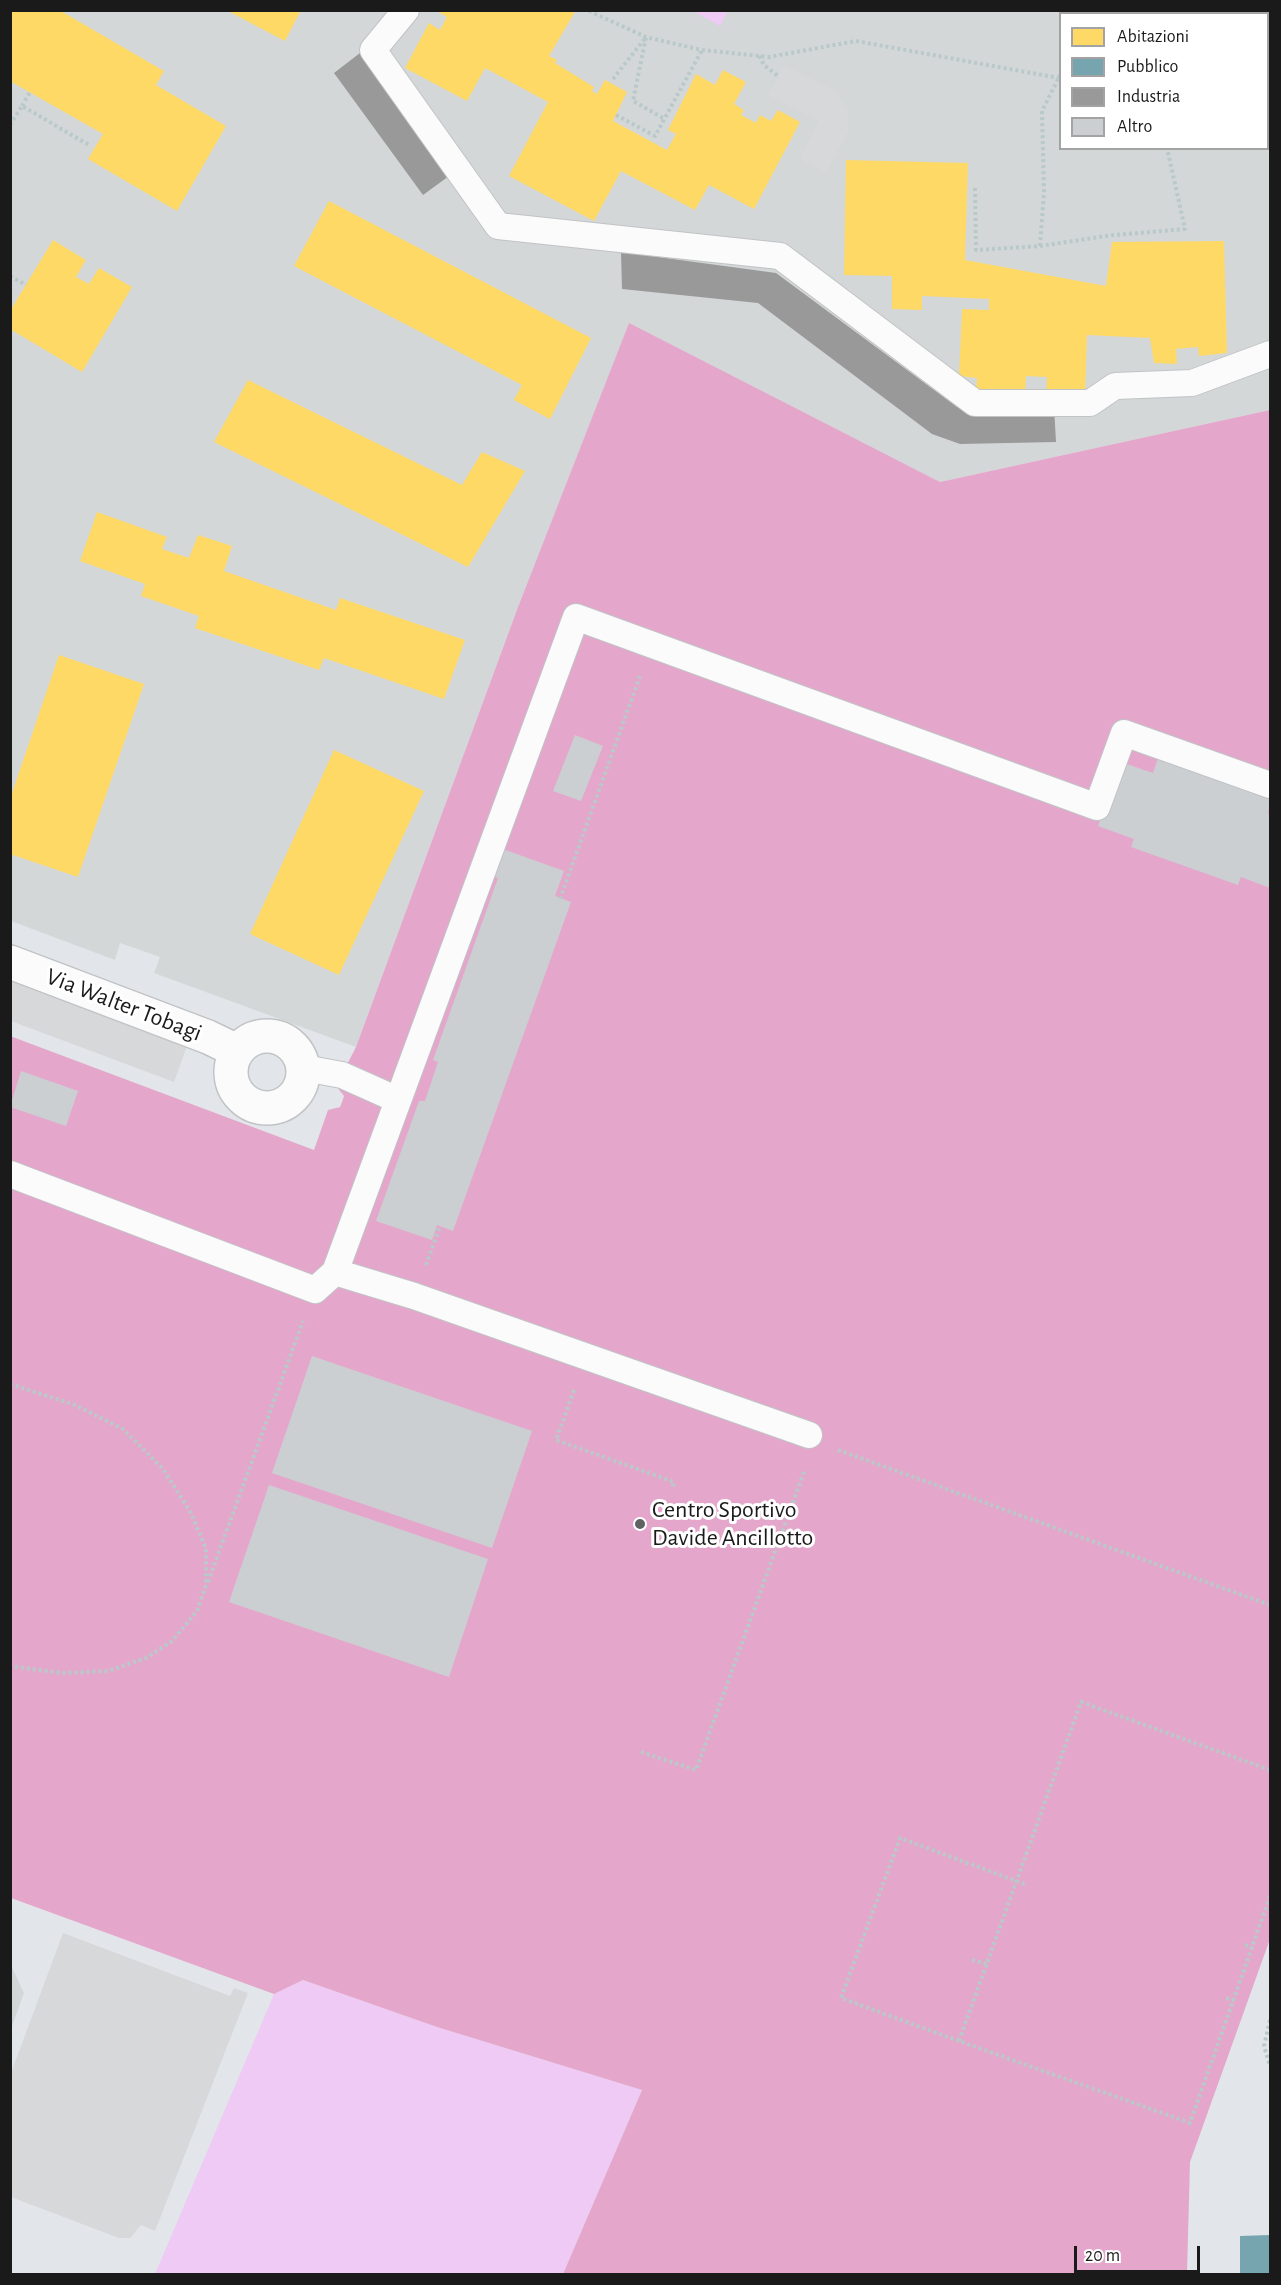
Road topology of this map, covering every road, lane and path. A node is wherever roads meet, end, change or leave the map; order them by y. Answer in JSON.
{"nodes":[{"id":1,"x":406,"y":10,"type":"edge"},
{"id":2,"x":589,"y":10,"type":"edge"},
{"id":3,"x":646,"y":37,"type":"junction"},
{"id":4,"x":702,"y":50,"type":"junction"},
{"id":5,"x":759,"y":56,"type":"junction"},
{"id":6,"x":778,"y":76,"type":"dead end"},
{"id":7,"x":1059,"y":76,"type":"edge"},
{"id":8,"x":1059,"y":78,"type":"edge"},
{"id":9,"x":613,"y":79,"type":"dead end"},
{"id":10,"x":30,"y":92,"type":"dead end"},
{"id":11,"x":22,"y":106,"type":"junction"},
{"id":12,"x":616,"y":115,"type":"dead end"},
{"id":13,"x":663,"y":118,"type":"junction"},
{"id":14,"x":10,"y":125,"type":"edge"},
{"id":15,"x":89,"y":146,"type":"dead end"},
{"id":16,"x":1167,"y":150,"type":"edge"},
{"id":17,"x":975,"y":188,"type":"dead end"},
{"id":18,"x":1040,"y":246,"type":"junction"},
{"id":19,"x":10,"y":276,"type":"edge"},
{"id":20,"x":26,"y":285,"type":"dead end"},
{"id":21,"x":1270,"y":354,"type":"edge"},
{"id":22,"x":651,"y":644,"type":"junction"},
{"id":23,"x":1270,"y":785,"type":"edge"},
{"id":24,"x":560,"y":898,"type":"dead end"},
{"id":25,"x":10,"y":962,"type":"edge"},
{"id":26,"x":237,"y":1051,"type":"junction"},
{"id":27,"x":304,"y":1068,"type":"junction"},
{"id":28,"x":398,"y":1100,"type":"junction"},
{"id":29,"x":10,"y":1174,"type":"edge"},
{"id":30,"x":335,"y":1272,"type":"junction"},
{"id":31,"x":315,"y":1290,"type":"junction"},
{"id":32,"x":586,"y":1358,"type":"junction"},
{"id":33,"x":10,"y":1384,"type":"edge"},
{"id":34,"x":812,"y":1437,"type":"junction"},
{"id":35,"x":672,"y":1489,"type":"dead end"},
{"id":36,"x":206,"y":1585,"type":"junction"},
{"id":37,"x":1270,"y":1605,"type":"edge"},
{"id":38,"x":10,"y":1666,"type":"edge"},
{"id":39,"x":641,"y":1752,"type":"dead end"},
{"id":40,"x":1270,"y":1770,"type":"edge"},
{"id":41,"x":1016,"y":1881,"type":"junction"},
{"id":42,"x":1027,"y":1885,"type":"dead end"},
{"id":43,"x":1270,"y":1896,"type":"edge"},
{"id":44,"x":1245,"y":1945,"type":"dead end"},
{"id":45,"x":1252,"y":1947,"type":"junction"},
{"id":46,"x":972,"y":1960,"type":"dead end"},
{"id":47,"x":987,"y":1964,"type":"junction"},
{"id":48,"x":1226,"y":1998,"type":"dead end"},
{"id":49,"x":1234,"y":2000,"type":"junction"},
{"id":50,"x":1270,"y":2020,"type":"edge"},
{"id":51,"x":959,"y":2041,"type":"junction"},
{"id":52,"x":1270,"y":2066,"type":"edge"}],
"edges":[{"from":1,"to":21,"type":"lane"},
{"from":2,"to":3,"type":"path"},
{"from":3,"to":4,"type":"path"},
{"from":3,"to":9,"type":"path"},
{"from":3,"to":13,"type":"path"},
{"from":4,"to":5,"type":"path"},
{"from":4,"to":13,"type":"path"},
{"from":5,"to":6,"type":"path"},
{"from":5,"to":7,"type":"path"},
{"from":8,"to":18,"type":"path"},
{"from":10,"to":11,"type":"path"},
{"from":11,"to":14,"type":"path"},
{"from":11,"to":15,"type":"path"},
{"from":12,"to":13,"type":"path"},
{"from":16,"to":18,"type":"path"},
{"from":17,"to":18,"type":"path"},
{"from":19,"to":20,"type":"path"},
{"from":22,"to":23,"type":"lane"},
{"from":22,"to":24,"type":"path"},
{"from":22,"to":28,"type":"lane"},
{"from":25,"to":26,"type":"street","name":"Via Walter Tobagi"},
{"from":26,"to":27,"type":"street"},
{"from":26,"to":27,"type":"street"},
{"from":27,"to":28,"type":"lane"},
{"from":28,"to":30,"type":"lane"},
{"from":29,"to":31,"type":"lane"},
{"from":30,"to":31,"type":"lane"},
{"from":30,"to":32,"type":"lane"},
{"from":31,"to":36,"type":"path"},
{"from":32,"to":34,"type":"lane"},
{"from":32,"to":35,"type":"path"},
{"from":33,"to":36,"type":"path"},
{"from":34,"to":37,"type":"path"},
{"from":34,"to":39,"type":"path"},
{"from":36,"to":38,"type":"path"},
{"from":40,"to":41,"type":"path"},
{"from":41,"to":42,"type":"path"},
{"from":41,"to":47,"type":"path"},
{"from":41,"to":51,"type":"path"},
{"from":43,"to":45,"type":"path"},
{"from":44,"to":45,"type":"path"},
{"from":45,"to":49,"type":"path"},
{"from":46,"to":47,"type":"path"},
{"from":47,"to":51,"type":"path"},
{"from":48,"to":49,"type":"path"},
{"from":49,"to":51,"type":"path"},
{"from":50,"to":52,"type":"path"}]}
